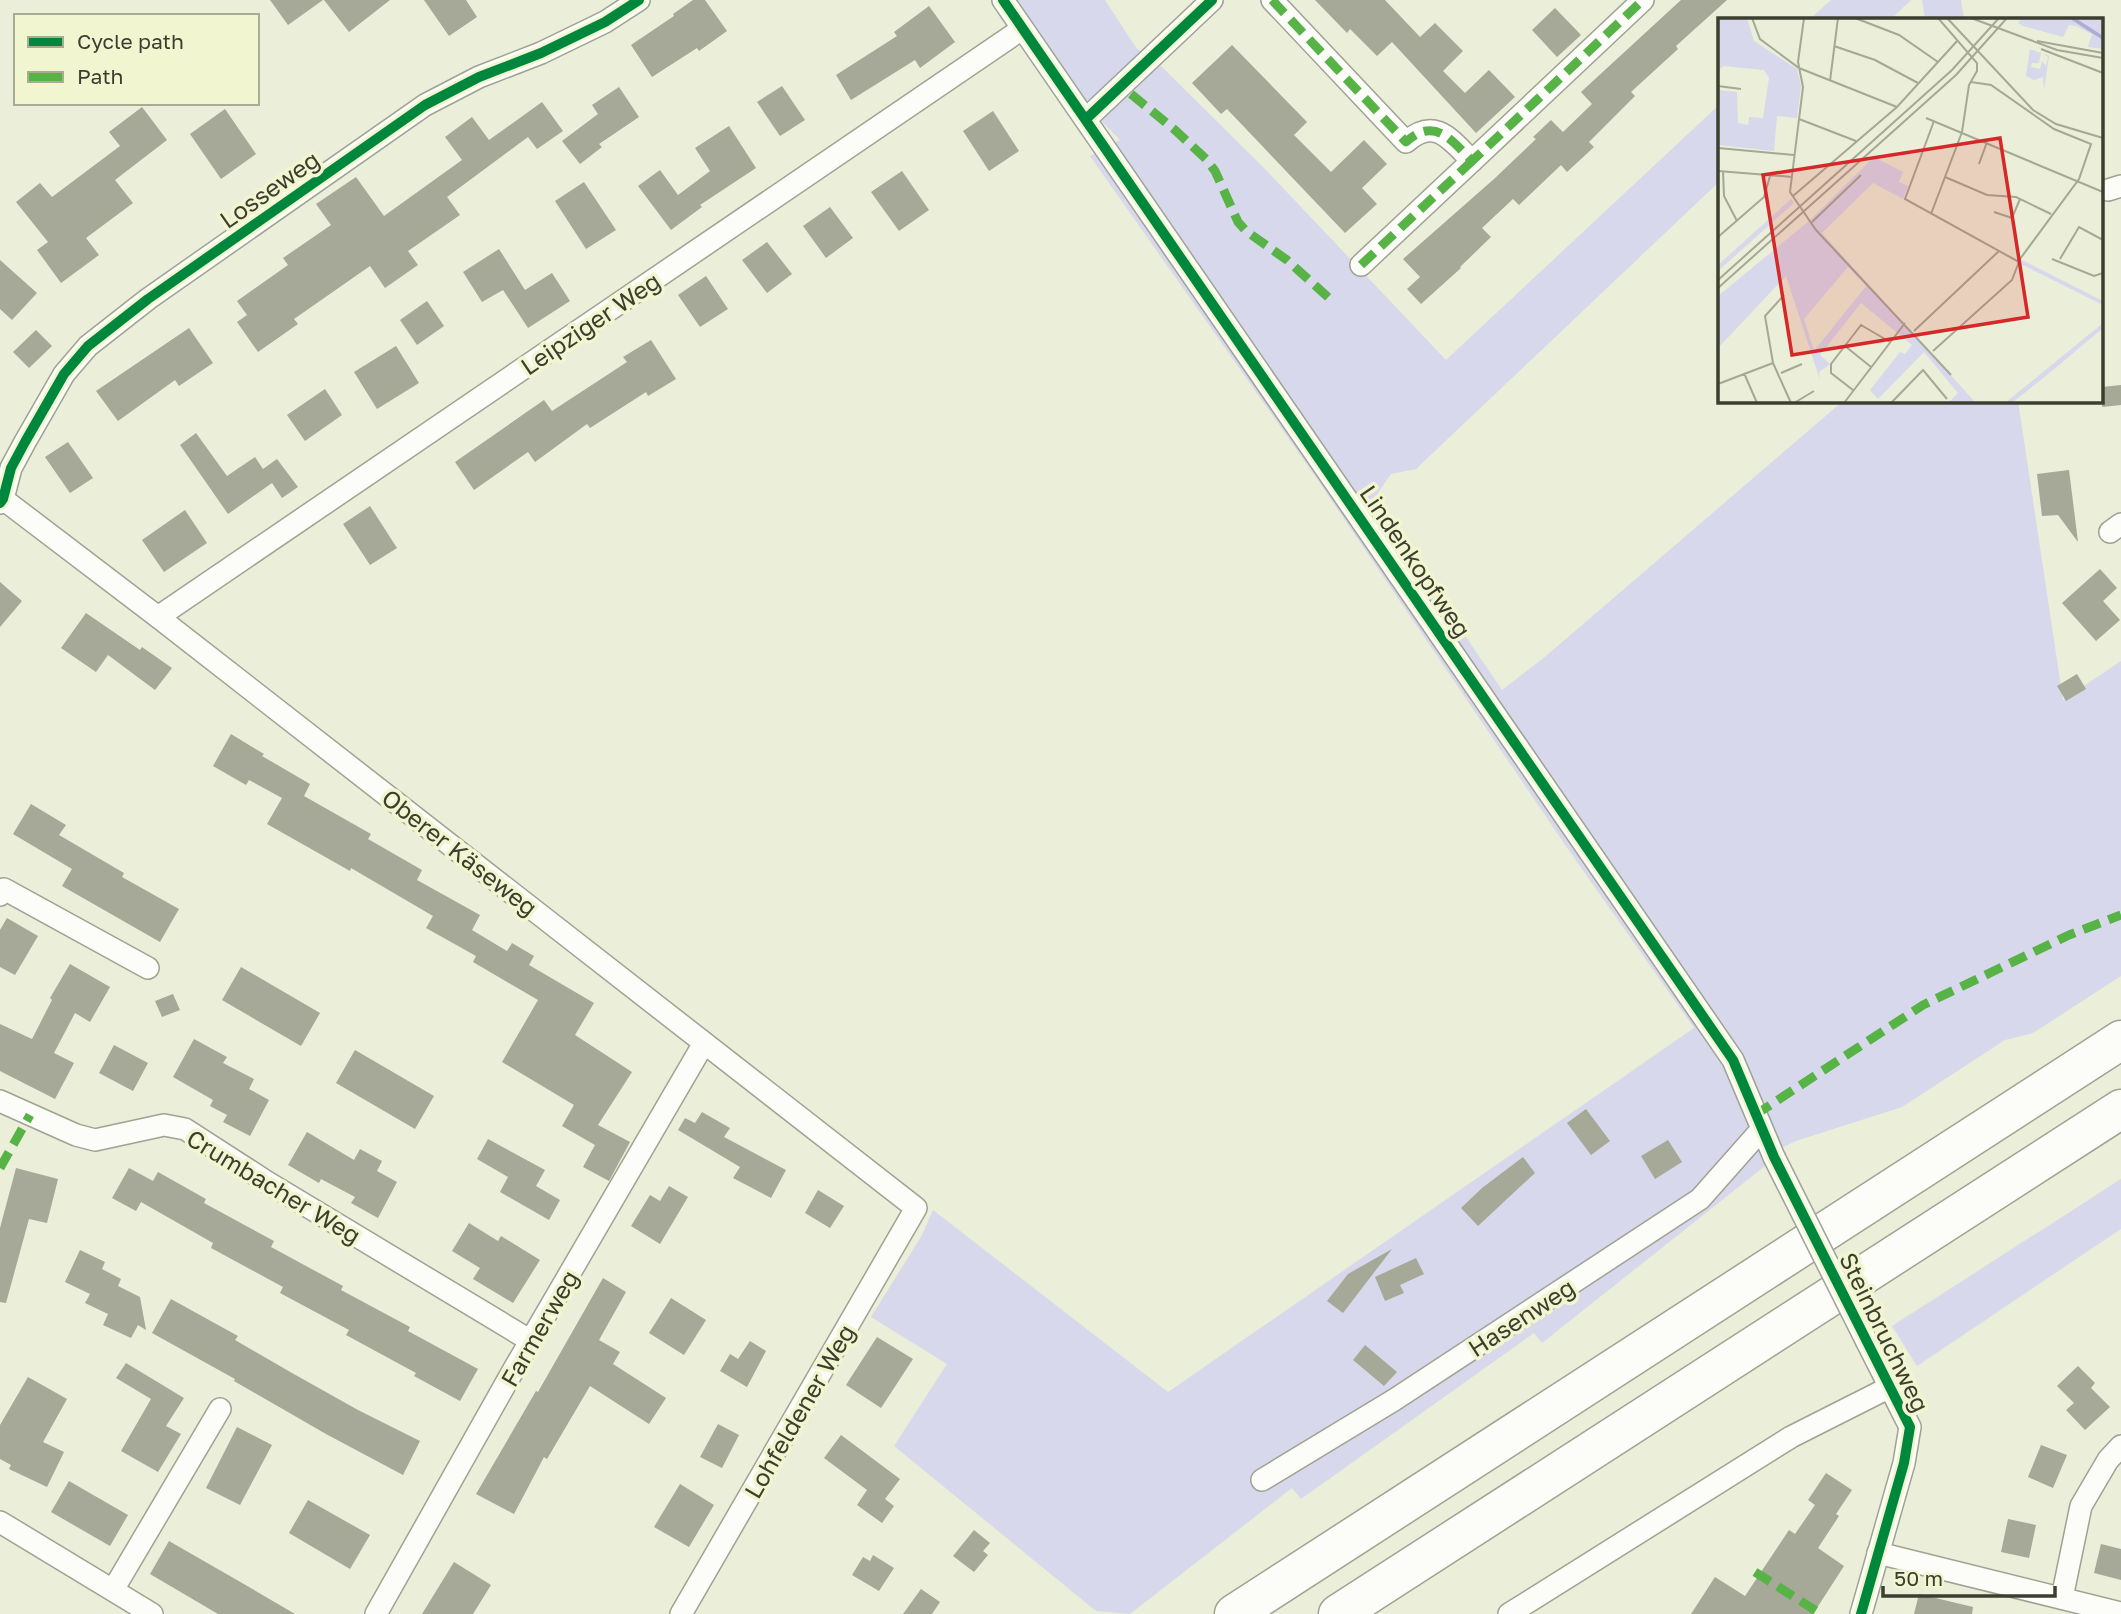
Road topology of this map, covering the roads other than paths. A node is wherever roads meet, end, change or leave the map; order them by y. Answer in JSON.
{"nodes":[{"id":1,"x":639,"y":0,"type":"edge"},
{"id":2,"x":1003,"y":0,"type":"edge"},
{"id":3,"x":1212,"y":0,"type":"edge"},
{"id":4,"x":1272,"y":0,"type":"edge"},
{"id":5,"x":1643,"y":0,"type":"edge"},
{"id":6,"x":1022,"y":29,"type":"junction"},
{"id":7,"x":1086,"y":119,"type":"junction"},
{"id":8,"x":1472,"y":161,"type":"junction"},
{"id":9,"x":1361,"y":265,"type":"dead end"},
{"id":10,"x":2,"y":501,"type":"edge"},
{"id":11,"x":158,"y":617,"type":"junction"},
{"id":12,"x":0,"y":895,"type":"edge"},
{"id":13,"x":148,"y":968,"type":"dead end"},
{"id":14,"x":2121,"y":1040,"type":"edge"},
{"id":15,"x":704,"y":1043,"type":"junction"},
{"id":16,"x":0,"y":1101,"type":"edge"},
{"id":17,"x":2121,"y":1109,"type":"edge"},
{"id":18,"x":1761,"y":1130,"type":"junction"},
{"id":19,"x":1774,"y":1157,"type":"joint"},
{"id":20,"x":916,"y":1208,"type":"joint"},
{"id":21,"x":531,"y":1341,"type":"junction"},
{"id":22,"x":1890,"y":1387,"type":"junction"},
{"id":23,"x":220,"y":1409,"type":"dead end"},
{"id":24,"x":2121,"y":1446,"type":"edge"},
{"id":25,"x":1262,"y":1480,"type":"dead end"},
{"id":26,"x":0,"y":1522,"type":"edge"},
{"id":27,"x":1878,"y":1553,"type":"junction"},
{"id":28,"x":113,"y":1590,"type":"junction"},
{"id":29,"x":2062,"y":1598,"type":"junction"},
{"id":30,"x":2121,"y":1613,"type":"edge"},
{"id":31,"x":152,"y":1614,"type":"edge"},
{"id":32,"x":376,"y":1614,"type":"edge"},
{"id":33,"x":681,"y":1614,"type":"edge"},
{"id":34,"x":1234,"y":1614,"type":"edge"},
{"id":35,"x":1338,"y":1614,"type":"edge"},
{"id":36,"x":1509,"y":1614,"type":"edge"},
{"id":37,"x":1861,"y":1614,"type":"edge"}],
"edges":[{"from":1,"to":10,"type":"street","name":"Losseweg"},
{"from":2,"to":6,"type":"street","name":"Lindenkopfweg"},
{"from":3,"to":7,"type":"street"},
{"from":4,"to":8,"type":"street"},
{"from":5,"to":8,"type":"street"},
{"from":6,"to":7,"type":"street","name":"Lindenkopfweg"},
{"from":6,"to":11,"type":"street","name":"Leipziger Weg"},
{"from":7,"to":18,"type":"street","name":"Lindenkopfweg"},
{"from":8,"to":9,"type":"street"},
{"from":10,"to":11,"type":"street","name":"Oberer Käseweg"},
{"from":11,"to":15,"type":"street","name":"Oberer Käseweg"},
{"from":12,"to":13,"type":"street"},
{"from":14,"to":34,"type":"highway"},
{"from":15,"to":20,"type":"street","name":"Oberer Käseweg"},
{"from":15,"to":21,"type":"street","name":"Farmerweg"},
{"from":16,"to":21,"type":"street","name":"Crumbacher Weg"},
{"from":17,"to":35,"type":"highway"},
{"from":18,"to":19,"type":"street","name":"Lindenkopfweg"},
{"from":18,"to":25,"type":"street","name":"Hasenweg"},
{"from":19,"to":22,"type":"street","name":"Steinbruchweg","bridge":true},
{"from":20,"to":33,"type":"street","name":"Lohfeldener Weg"},
{"from":21,"to":32,"type":"street","name":"Farmerweg"},
{"from":22,"to":27,"type":"street","name":"Steinbruchweg"},
{"from":22,"to":36,"type":"street"},
{"from":23,"to":28,"type":"street"},
{"from":24,"to":29,"type":"street"},
{"from":26,"to":28,"type":"street"},
{"from":27,"to":29,"type":"street"},
{"from":27,"to":37,"type":"street","name":"Steinbruchweg"},
{"from":28,"to":31,"type":"street"},
{"from":29,"to":30,"type":"street"}]}
